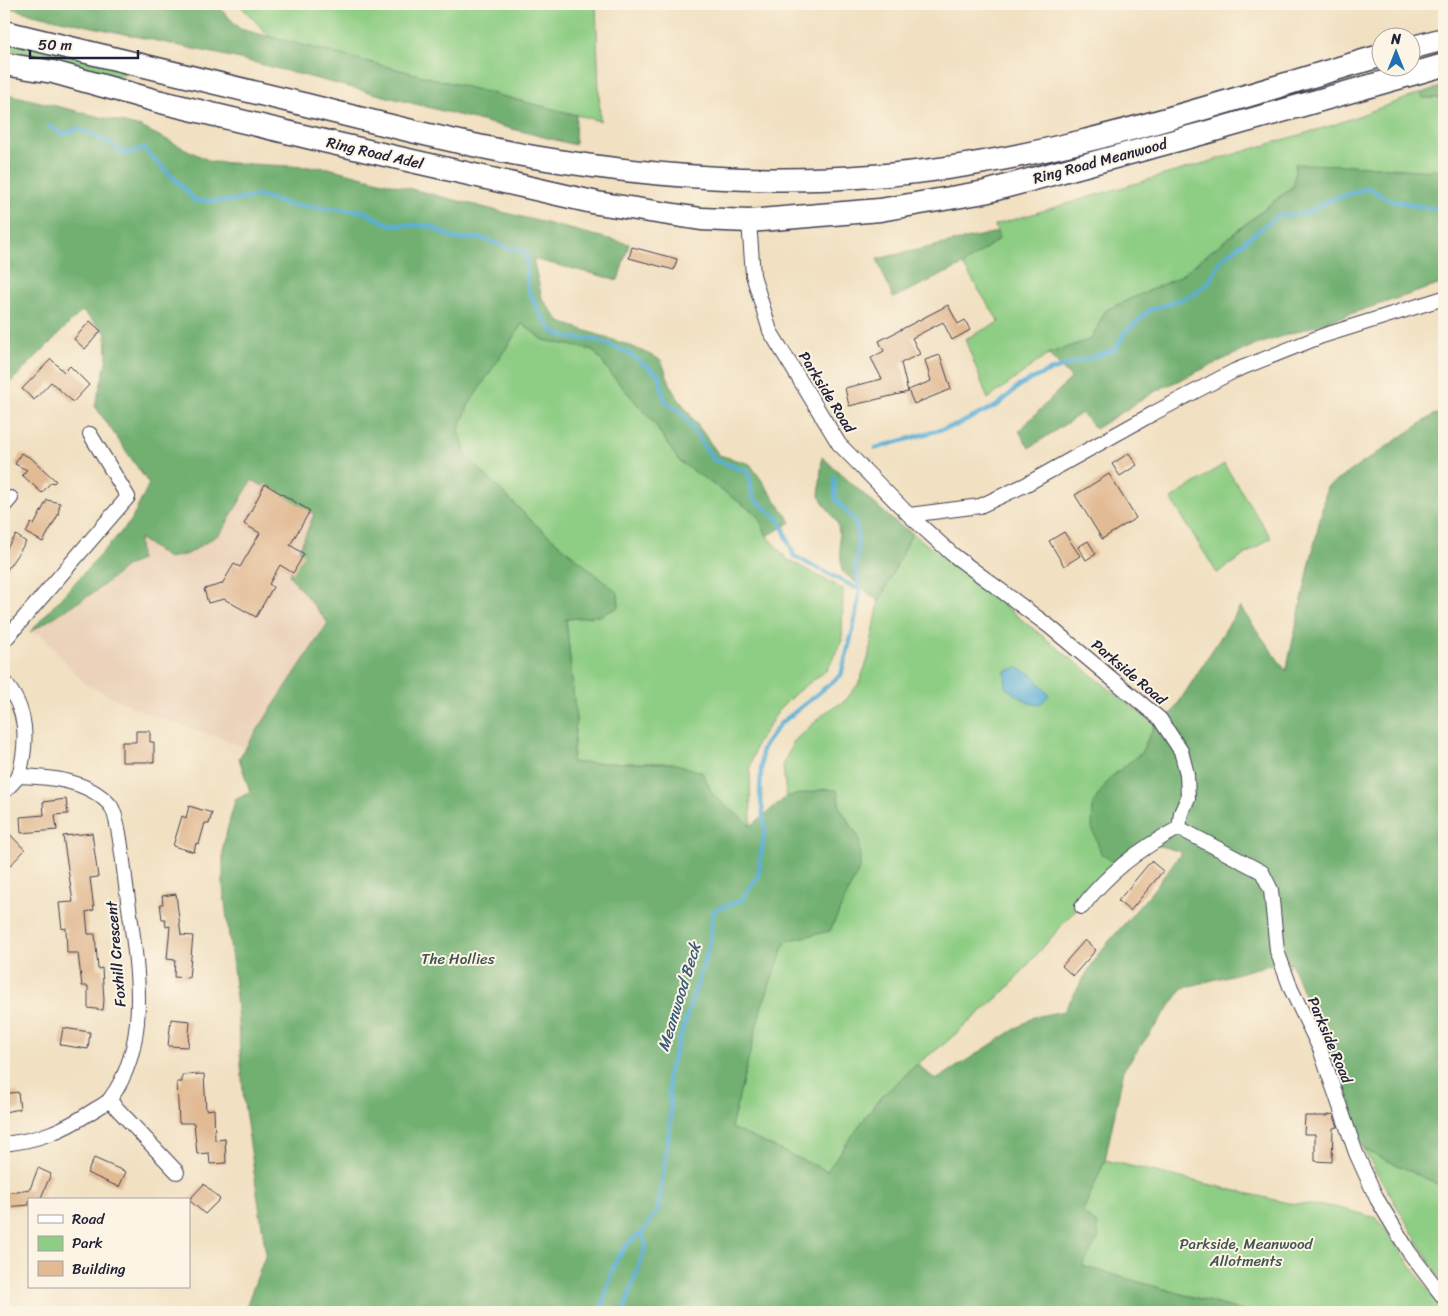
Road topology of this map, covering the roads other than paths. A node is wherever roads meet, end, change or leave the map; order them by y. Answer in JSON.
{"nodes":[{"id":1,"x":4,"y":32,"type":"edge"},
{"id":2,"x":1444,"y":39,"type":"edge"},
{"id":3,"x":1420,"y":45,"type":"edge"},
{"id":4,"x":1370,"y":59,"type":"edge"},
{"id":5,"x":4,"y":64,"type":"edge"},
{"id":6,"x":1444,"y":65,"type":"edge"},
{"id":7,"x":722,"y":178,"type":"joint"},
{"id":8,"x":749,"y":221,"type":"junction"},
{"id":9,"x":1444,"y":298,"type":"edge"},
{"id":10,"x":90,"y":434,"type":"dead end"},
{"id":11,"x":909,"y":515,"type":"junction"},
{"id":12,"x":4,"y":641,"type":"edge"},
{"id":13,"x":4,"y":682,"type":"edge"},
{"id":14,"x":19,"y":776,"type":"junction"},
{"id":15,"x":4,"y":792,"type":"edge"},
{"id":16,"x":1179,"y":828,"type":"junction"},
{"id":17,"x":1082,"y":907,"type":"dead end"},
{"id":18,"x":109,"y":1100,"type":"junction"},
{"id":19,"x":4,"y":1144,"type":"edge"},
{"id":20,"x":177,"y":1172,"type":"dead end"},
{"id":21,"x":1444,"y":1298,"type":"edge"}],
"edges":[{"from":1,"to":7,"type":"highway","name":"Ring Road Adel"},
{"from":2,"to":3,"type":"highway"},
{"from":4,"to":7,"type":"highway","name":"Ring Road Meanwood"},
{"from":5,"to":8,"type":"highway","name":"Ring Road Adel"},
{"from":6,"to":8,"type":"highway","name":"Ring Road Meanwood"},
{"from":8,"to":11,"type":"street","name":"Parkside Road"},
{"from":9,"to":11,"type":"street"},
{"from":10,"to":12,"type":"street"},
{"from":11,"to":16,"type":"street","name":"Parkside Road"},
{"from":13,"to":14,"type":"street"},
{"from":14,"to":15,"type":"street"},
{"from":14,"to":18,"type":"street","name":"Foxhill Crescent"},
{"from":16,"to":17,"type":"street"},
{"from":16,"to":21,"type":"street","name":"Parkside Road"},
{"from":18,"to":19,"type":"street","name":"Foxhill Crescent"},
{"from":18,"to":20,"type":"street"}]}
